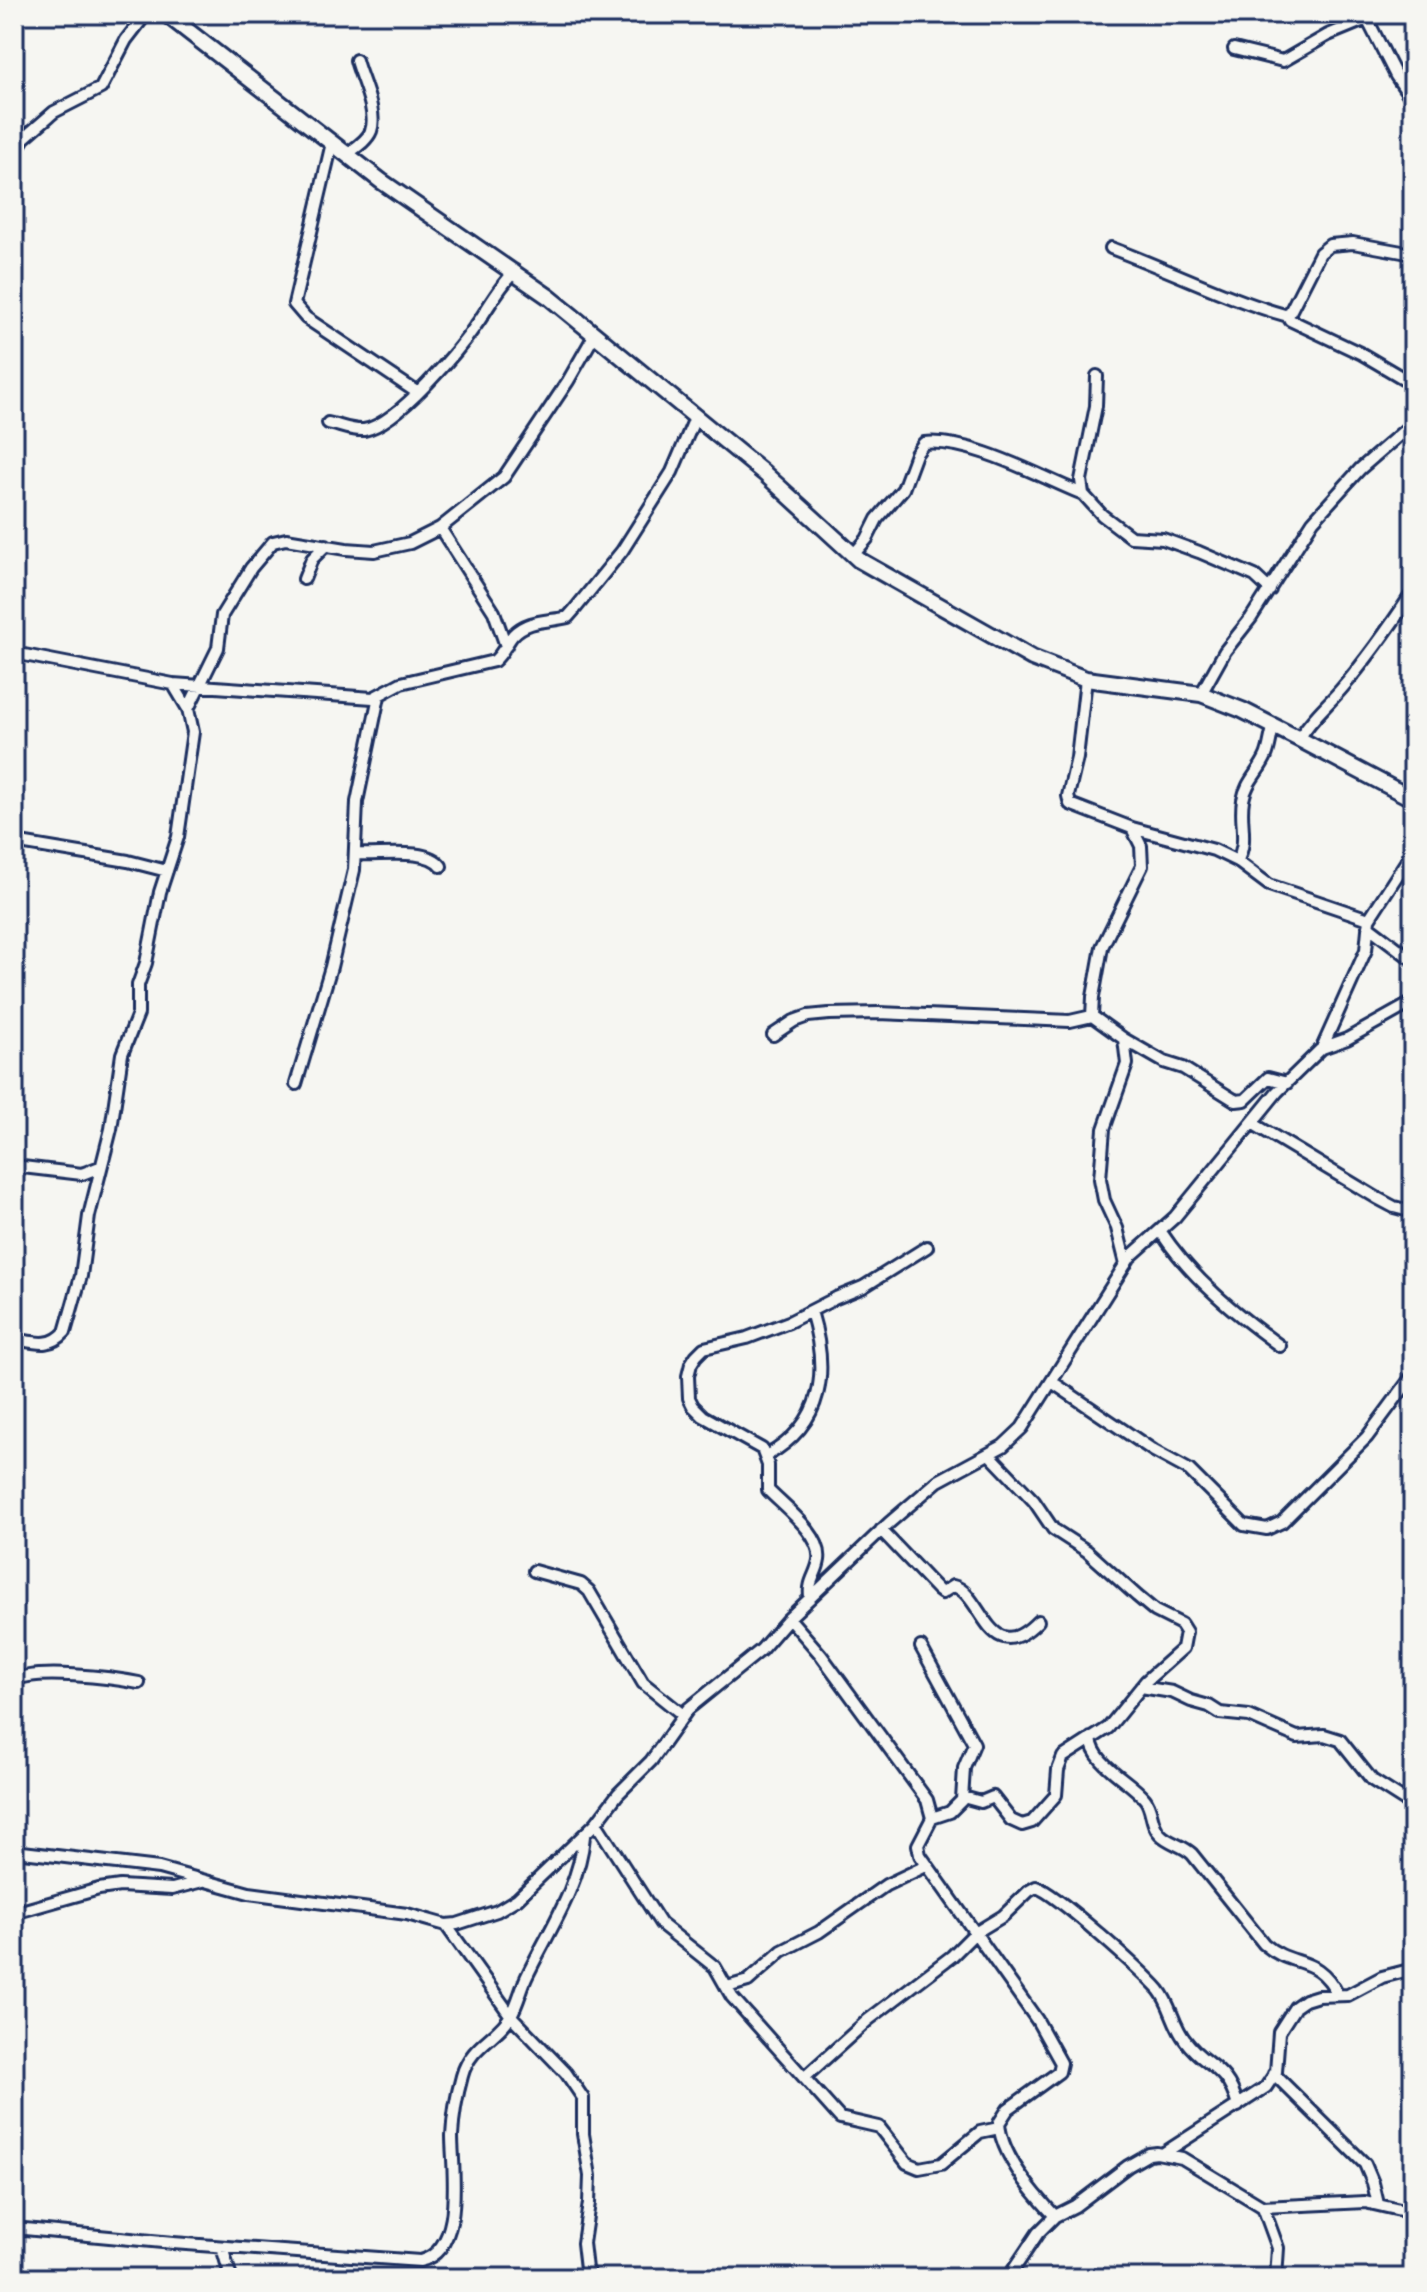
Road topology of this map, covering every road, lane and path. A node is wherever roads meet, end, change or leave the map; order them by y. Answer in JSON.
{"nodes":[{"id":1,"x":146,"y":14,"type":"edge"},
{"id":2,"x":1379,"y":14,"type":"edge"},
{"id":3,"x":169,"y":15,"type":"edge"},
{"id":4,"x":1366,"y":17,"type":"edge"},
{"id":5,"x":1234,"y":49,"type":"dead end"},
{"id":6,"x":356,"y":60,"type":"dead end"},
{"id":7,"x":1413,"y":101,"type":"edge"},
{"id":8,"x":332,"y":143,"type":"junction"},
{"id":9,"x":14,"y":153,"type":"edge"},
{"id":10,"x":347,"y":154,"type":"junction"},
{"id":11,"x":1111,"y":248,"type":"dead end"},
{"id":12,"x":1413,"y":254,"type":"edge"},
{"id":13,"x":515,"y":271,"type":"junction"},
{"id":14,"x":1288,"y":316,"type":"junction"},
{"id":15,"x":595,"y":334,"type":"junction"},
{"id":16,"x":1097,"y":376,"type":"dead end"},
{"id":17,"x":1413,"y":384,"type":"edge"},
{"id":18,"x":418,"y":393,"type":"junction"},
{"id":19,"x":695,"y":418,"type":"junction"},
{"id":20,"x":328,"y":423,"type":"dead end"},
{"id":21,"x":1413,"y":423,"type":"edge"},
{"id":22,"x":1083,"y":494,"type":"junction"},
{"id":23,"x":440,"y":528,"type":"junction"},
{"id":24,"x":326,"y":545,"type":"junction"},
{"id":25,"x":853,"y":555,"type":"junction"},
{"id":26,"x":304,"y":579,"type":"dead end"},
{"id":27,"x":1270,"y":590,"type":"junction"},
{"id":28,"x":1413,"y":592,"type":"edge"},
{"id":29,"x":506,"y":646,"type":"junction"},
{"id":30,"x":14,"y":653,"type":"edge"},
{"id":31,"x":1086,"y":679,"type":"junction"},
{"id":32,"x":173,"y":684,"type":"junction"},
{"id":33,"x":199,"y":686,"type":"junction"},
{"id":34,"x":1201,"y":694,"type":"junction"},
{"id":35,"x":379,"y":696,"type":"junction"},
{"id":36,"x":188,"y":709,"type":"junction"},
{"id":37,"x":1274,"y":726,"type":"junction"},
{"id":38,"x":1299,"y":739,"type":"junction"},
{"id":39,"x":1413,"y":799,"type":"edge"},
{"id":40,"x":1132,"y":828,"type":"junction"},
{"id":41,"x":14,"y":842,"type":"edge"},
{"id":42,"x":1413,"y":851,"type":"edge"},
{"id":43,"x":356,"y":854,"type":"junction"},
{"id":44,"x":1237,"y":861,"type":"junction"},
{"id":45,"x":441,"y":866,"type":"dead end"},
{"id":46,"x":167,"y":871,"type":"junction"},
{"id":47,"x":1368,"y":923,"type":"junction"},
{"id":48,"x":1413,"y":960,"type":"edge"},
{"id":49,"x":1413,"y":1002,"type":"edge"},
{"id":50,"x":1092,"y":1016,"type":"junction"},
{"id":51,"x":773,"y":1035,"type":"dead end"},
{"id":52,"x":1124,"y":1039,"type":"junction"},
{"id":53,"x":1322,"y":1048,"type":"junction"},
{"id":54,"x":1287,"y":1083,"type":"junction"},
{"id":55,"x":296,"y":1084,"type":"dead end"},
{"id":56,"x":1252,"y":1123,"type":"junction"},
{"id":57,"x":14,"y":1166,"type":"edge"},
{"id":58,"x":100,"y":1167,"type":"junction"},
{"id":59,"x":1413,"y":1212,"type":"edge"},
{"id":60,"x":1161,"y":1232,"type":"junction"},
{"id":61,"x":927,"y":1247,"type":"dead end"},
{"id":62,"x":1126,"y":1264,"type":"junction"},
{"id":63,"x":811,"y":1311,"type":"junction"},
{"id":64,"x":14,"y":1339,"type":"edge"},
{"id":65,"x":1280,"y":1346,"type":"dead end"},
{"id":66,"x":1413,"y":1375,"type":"edge"},
{"id":67,"x":1052,"y":1382,"type":"junction"},
{"id":68,"x":989,"y":1454,"type":"junction"},
{"id":69,"x":766,"y":1456,"type":"junction"},
{"id":70,"x":881,"y":1530,"type":"junction"},
{"id":71,"x":534,"y":1571,"type":"dead end"},
{"id":72,"x":810,"y":1596,"type":"junction"},
{"id":73,"x":789,"y":1618,"type":"junction"},
{"id":74,"x":1038,"y":1621,"type":"dead end"},
{"id":75,"x":921,"y":1647,"type":"dead end"},
{"id":76,"x":14,"y":1681,"type":"edge"},
{"id":77,"x":139,"y":1683,"type":"dead end"},
{"id":78,"x":1141,"y":1687,"type":"junction"},
{"id":79,"x":683,"y":1715,"type":"junction"},
{"id":80,"x":1091,"y":1738,"type":"junction"},
{"id":81,"x":963,"y":1797,"type":"junction"},
{"id":82,"x":1413,"y":1806,"type":"edge"},
{"id":83,"x":932,"y":1818,"type":"junction"},
{"id":84,"x":596,"y":1823,"type":"junction"},
{"id":85,"x":584,"y":1834,"type":"junction"},
{"id":86,"x":14,"y":1851,"type":"edge"},
{"id":87,"x":926,"y":1866,"type":"junction"},
{"id":88,"x":204,"y":1881,"type":"junction"},
{"id":89,"x":14,"y":1913,"type":"edge"},
{"id":90,"x":446,"y":1925,"type":"junction"},
{"id":91,"x":975,"y":1933,"type":"junction"},
{"id":92,"x":1413,"y":1969,"type":"edge"},
{"id":93,"x":727,"y":1987,"type":"junction"},
{"id":94,"x":1338,"y":1995,"type":"junction"},
{"id":95,"x":511,"y":2016,"type":"junction"},
{"id":96,"x":1274,"y":2074,"type":"junction"},
{"id":97,"x":805,"y":2077,"type":"junction"},
{"id":98,"x":1238,"y":2106,"type":"junction"},
{"id":99,"x":999,"y":2128,"type":"junction"},
{"id":100,"x":1164,"y":2153,"type":"junction"},
{"id":101,"x":1378,"y":2204,"type":"junction"},
{"id":102,"x":1263,"y":2207,"type":"junction"},
{"id":103,"x":1413,"y":2213,"type":"edge"},
{"id":104,"x":1055,"y":2216,"type":"junction"},
{"id":105,"x":14,"y":2228,"type":"edge"},
{"id":106,"x":222,"y":2247,"type":"junction"},
{"id":107,"x":1280,"y":2275,"type":"edge"},
{"id":108,"x":589,"y":2277,"type":"edge"},
{"id":109,"x":231,"y":2278,"type":"edge"},
{"id":110,"x":1008,"y":2278,"type":"edge"}],
"edges":[{"from":1,"to":9,"type":"street"},
{"from":2,"to":4,"type":"street"},
{"from":3,"to":8,"type":"main road"},
{"from":4,"to":5,"type":"street"},
{"from":4,"to":7,"type":"street"},
{"from":6,"to":10,"type":"street"},
{"from":8,"to":10,"type":"main road"},
{"from":8,"to":18,"type":"street"},
{"from":10,"to":13,"type":"main road"},
{"from":11,"to":14,"type":"street"},
{"from":12,"to":14,"type":"street"},
{"from":13,"to":15,"type":"main road"},
{"from":13,"to":18,"type":"street"},
{"from":14,"to":17,"type":"street"},
{"from":15,"to":19,"type":"main road"},
{"from":15,"to":23,"type":"street"},
{"from":16,"to":22,"type":"street"},
{"from":18,"to":20,"type":"street"},
{"from":19,"to":25,"type":"main road"},
{"from":19,"to":29,"type":"street"},
{"from":21,"to":27,"type":"street"},
{"from":22,"to":25,"type":"street"},
{"from":22,"to":27,"type":"street"},
{"from":23,"to":24,"type":"street"},
{"from":23,"to":29,"type":"street"},
{"from":24,"to":26,"type":"street"},
{"from":24,"to":33,"type":"street"},
{"from":25,"to":31,"type":"main road"},
{"from":27,"to":34,"type":"street"},
{"from":28,"to":38,"type":"street"},
{"from":29,"to":35,"type":"street"},
{"from":30,"to":32,"type":"street"},
{"from":31,"to":34,"type":"main road"},
{"from":31,"to":40,"type":"street"},
{"from":32,"to":33,"type":"street"},
{"from":32,"to":36,"type":"street"},
{"from":33,"to":35,"type":"street"},
{"from":33,"to":36,"type":"street"},
{"from":34,"to":37,"type":"main road"},
{"from":35,"to":43,"type":"street"},
{"from":36,"to":46,"type":"street"},
{"from":37,"to":38,"type":"main road"},
{"from":37,"to":44,"type":"street"},
{"from":38,"to":39,"type":"main road"},
{"from":40,"to":44,"type":"street"},
{"from":40,"to":50,"type":"street"},
{"from":41,"to":46,"type":"street"},
{"from":42,"to":47,"type":"street"},
{"from":43,"to":45,"type":"street"},
{"from":43,"to":55,"type":"street"},
{"from":44,"to":47,"type":"street"},
{"from":46,"to":58,"type":"street"},
{"from":47,"to":48,"type":"street"},
{"from":47,"to":53,"type":"street"},
{"from":49,"to":53,"type":"street"},
{"from":50,"to":51,"type":"street"},
{"from":50,"to":52,"type":"street"},
{"from":52,"to":54,"type":"street"},
{"from":52,"to":62,"type":"street"},
{"from":53,"to":54,"type":"street"},
{"from":54,"to":56,"type":"street"},
{"from":56,"to":59,"type":"street"},
{"from":56,"to":60,"type":"street"},
{"from":57,"to":58,"type":"street"},
{"from":58,"to":64,"type":"street"},
{"from":60,"to":62,"type":"street"},
{"from":60,"to":65,"type":"street"},
{"from":61,"to":63,"type":"street"},
{"from":62,"to":67,"type":"street"},
{"from":63,"to":69,"type":"street"},
{"from":63,"to":69,"type":"street"},
{"from":66,"to":67,"type":"street"},
{"from":67,"to":68,"type":"street"},
{"from":68,"to":70,"type":"street"},
{"from":68,"to":78,"type":"street"},
{"from":69,"to":72,"type":"street"},
{"from":70,"to":72,"type":"street"},
{"from":70,"to":74,"type":"street"},
{"from":71,"to":79,"type":"street"},
{"from":72,"to":73,"type":"street"},
{"from":73,"to":79,"type":"street"},
{"from":73,"to":83,"type":"street"},
{"from":75,"to":81,"type":"street"},
{"from":76,"to":77,"type":"street"},
{"from":78,"to":80,"type":"street"},
{"from":78,"to":82,"type":"street"},
{"from":79,"to":84,"type":"street"},
{"from":80,"to":81,"type":"street"},
{"from":80,"to":94,"type":"street"},
{"from":81,"to":83,"type":"street"},
{"from":83,"to":87,"type":"street"},
{"from":84,"to":85,"type":"street"},
{"from":84,"to":93,"type":"street"},
{"from":85,"to":90,"type":"street"},
{"from":85,"to":95,"type":"street"},
{"from":86,"to":88,"type":"street"},
{"from":87,"to":91,"type":"street"},
{"from":87,"to":93,"type":"street"},
{"from":88,"to":89,"type":"street"},
{"from":88,"to":90,"type":"street"},
{"from":90,"to":95,"type":"street"},
{"from":91,"to":97,"type":"street"},
{"from":91,"to":98,"type":"street"},
{"from":91,"to":99,"type":"street"},
{"from":92,"to":94,"type":"street"},
{"from":93,"to":97,"type":"street"},
{"from":94,"to":96,"type":"street"},
{"from":95,"to":106,"type":"street"},
{"from":95,"to":108,"type":"street"},
{"from":96,"to":98,"type":"street"},
{"from":96,"to":101,"type":"street"},
{"from":97,"to":99,"type":"street"},
{"from":98,"to":100,"type":"street"},
{"from":99,"to":104,"type":"street"},
{"from":100,"to":102,"type":"street"},
{"from":100,"to":104,"type":"street"},
{"from":101,"to":102,"type":"street"},
{"from":101,"to":103,"type":"street"},
{"from":102,"to":107,"type":"street"},
{"from":104,"to":110,"type":"street"},
{"from":105,"to":106,"type":"street"},
{"from":106,"to":109,"type":"street"}]}
